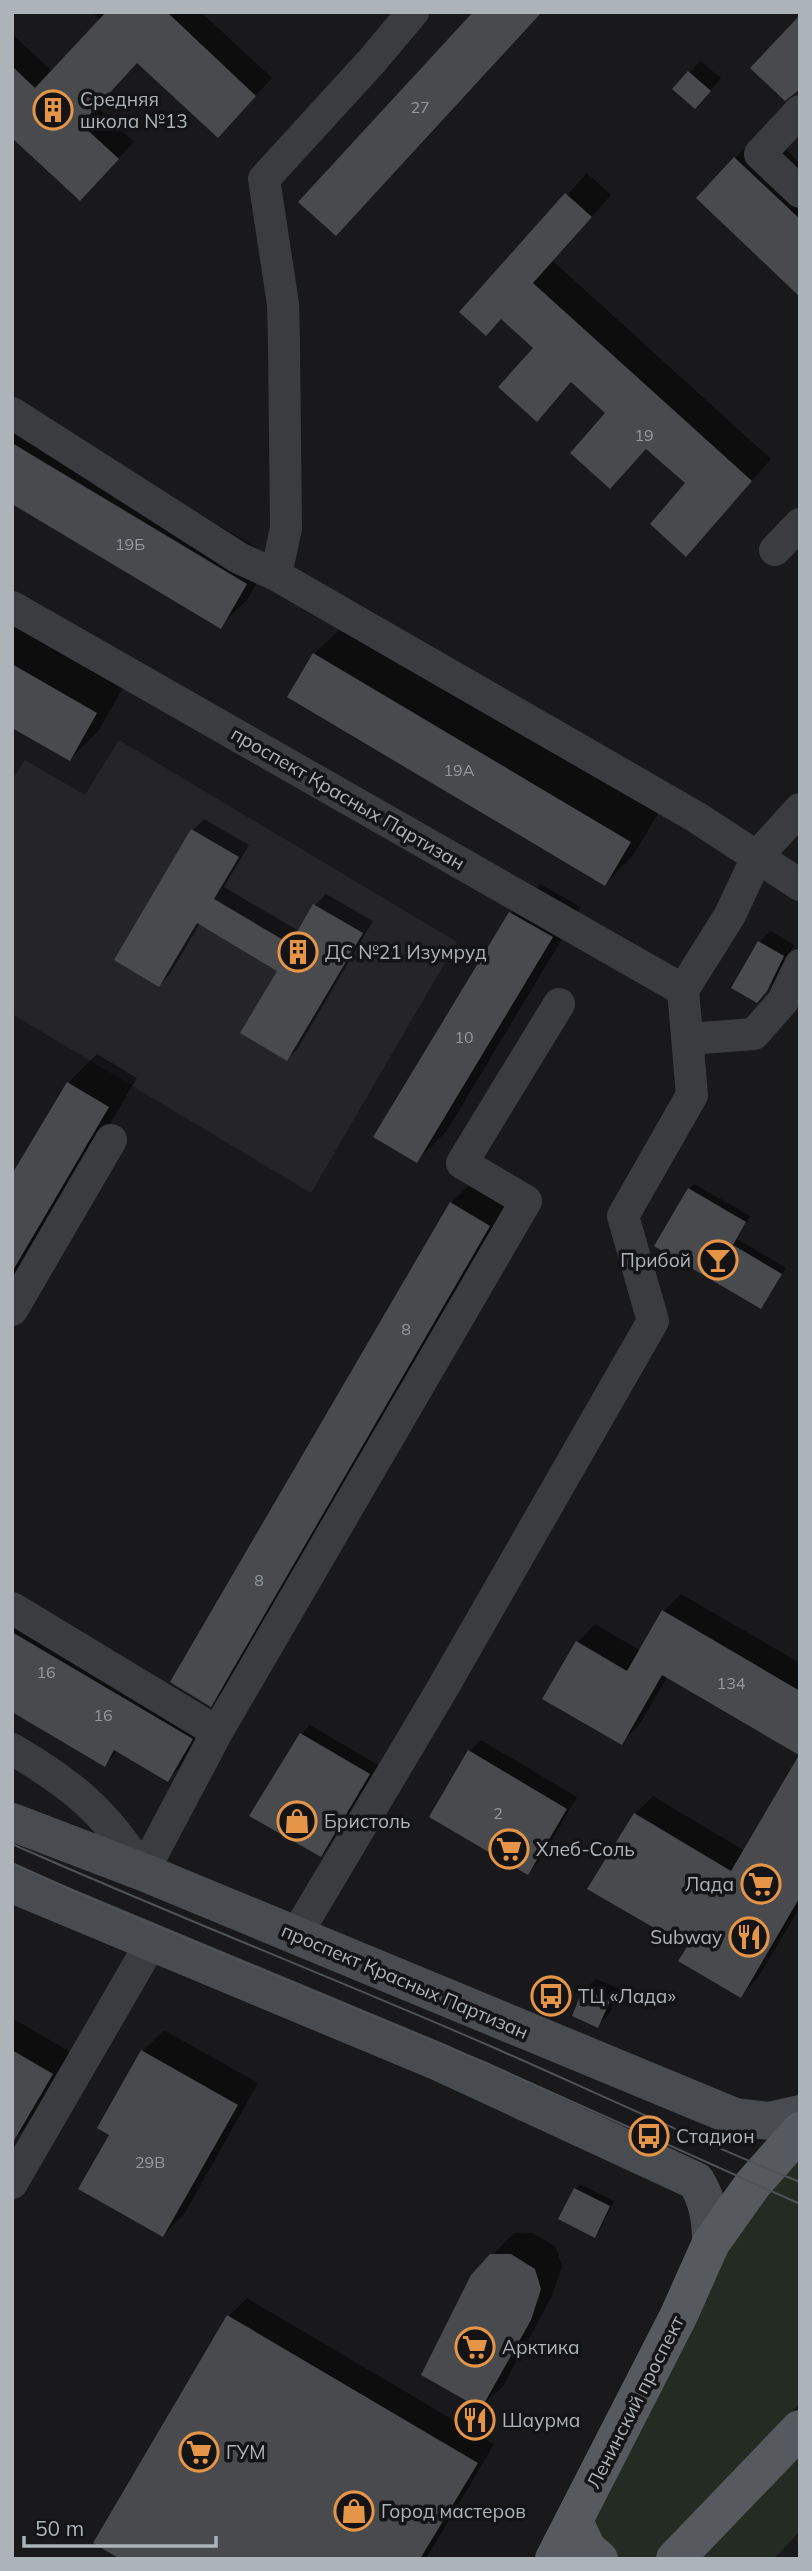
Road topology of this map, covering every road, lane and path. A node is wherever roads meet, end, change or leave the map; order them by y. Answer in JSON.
{"nodes":[{"id":1,"x":413,"y":12,"type":"edge"},
{"id":2,"x":800,"y":111,"type":"edge"},
{"id":3,"x":800,"y":192,"type":"edge"},
{"id":4,"x":12,"y":413,"type":"edge"},
{"id":5,"x":800,"y":524,"type":"edge"},
{"id":6,"x":775,"y":550,"type":"dead end"},
{"id":7,"x":276,"y":575,"type":"junction"},
{"id":8,"x":12,"y":607,"type":"edge"},
{"id":9,"x":800,"y":809,"type":"edge"},
{"id":10,"x":758,"y":855,"type":"junction"},
{"id":11,"x":800,"y":885,"type":"edge"},
{"id":12,"x":800,"y":965,"type":"edge"},
{"id":13,"x":683,"y":990,"type":"junction"},
{"id":14,"x":559,"y":1004,"type":"dead end"},
{"id":15,"x":688,"y":1039,"type":"junction"},
{"id":16,"x":111,"y":1140,"type":"dead end"},
{"id":17,"x":12,"y":1310,"type":"edge"},
{"id":18,"x":12,"y":1608,"type":"edge"},
{"id":19,"x":217,"y":1732,"type":"junction"},
{"id":20,"x":12,"y":1749,"type":"edge"},
{"id":21,"x":12,"y":1822,"type":"edge"},
{"id":22,"x":143,"y":1872,"type":"junction"},
{"id":23,"x":12,"y":1884,"type":"edge"},
{"id":24,"x":296,"y":1935,"type":"junction"},
{"id":25,"x":150,"y":1943,"type":"junction"},
{"id":26,"x":800,"y":2114,"type":"edge"},
{"id":27,"x":800,"y":2131,"type":"edge"},
{"id":28,"x":12,"y":2183,"type":"edge"},
{"id":29,"x":711,"y":2243,"type":"junction"},
{"id":30,"x":800,"y":2429,"type":"edge"},
{"id":31,"x":574,"y":2521,"type":"junction"},
{"id":32,"x":554,"y":2559,"type":"edge"},
{"id":33,"x":599,"y":2559,"type":"edge"},
{"id":34,"x":675,"y":2559,"type":"edge"}],
"edges":[{"from":1,"to":7,"type":"street"},
{"from":2,"to":3,"type":"street"},
{"from":4,"to":7,"type":"street"},
{"from":5,"to":6,"type":"street"},
{"from":7,"to":10,"type":"street"},
{"from":8,"to":13,"type":"street","name":"проспект Красных Партизан"},
{"from":9,"to":10,"type":"street"},
{"from":10,"to":11,"type":"street"},
{"from":10,"to":13,"type":"street"},
{"from":12,"to":15,"type":"street"},
{"from":13,"to":15,"type":"street"},
{"from":14,"to":19,"type":"street"},
{"from":15,"to":24,"type":"street"},
{"from":16,"to":17,"type":"street"},
{"from":18,"to":19,"type":"street"},
{"from":19,"to":22,"type":"street"},
{"from":20,"to":22,"type":"street"},
{"from":21,"to":22,"type":"main road","name":"проспект Красных Партизан"},
{"from":22,"to":24,"type":"main road","name":"проспект Красных Партизан"},
{"from":23,"to":25,"type":"main road"},
{"from":24,"to":26,"type":"main road","name":"проспект Красных Партизан"},
{"from":25,"to":28,"type":"street"},
{"from":25,"to":29,"type":"main road"},
{"from":27,"to":29,"type":"main road","name":"Ленинский проспект"},
{"from":29,"to":31,"type":"main road","name":"Ленинский проспект"},
{"from":30,"to":34,"type":"main road"},
{"from":31,"to":32,"type":"main road","name":"Ленинский проспект"},
{"from":31,"to":33,"type":"main road"}]}
